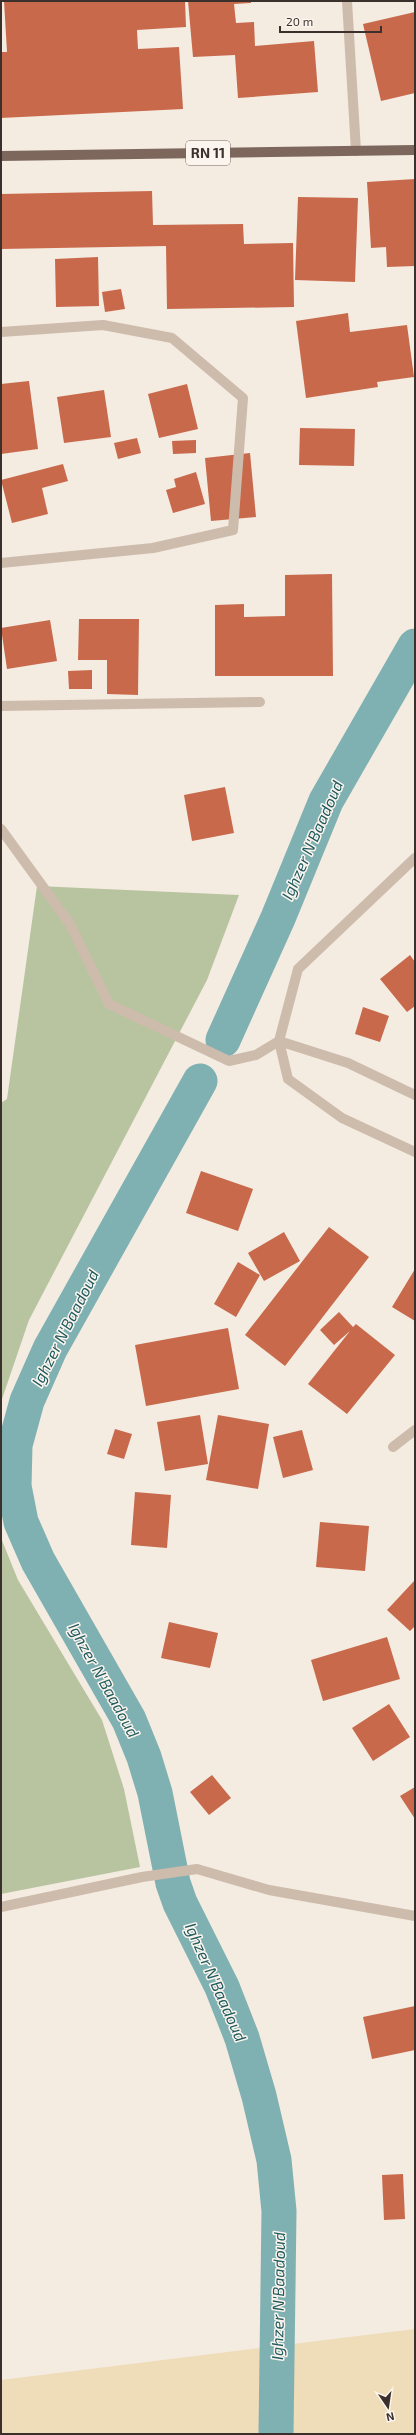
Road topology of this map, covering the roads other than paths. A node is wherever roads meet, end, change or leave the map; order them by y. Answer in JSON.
{"nodes":[{"id":1,"x":347,"y":1,"type":"edge"},
{"id":2,"x":356,"y":150,"type":"junction"},
{"id":3,"x":415,"y":150,"type":"edge"},
{"id":4,"x":1,"y":156,"type":"edge"},
{"id":5,"x":1,"y":332,"type":"edge"},
{"id":6,"x":1,"y":562,"type":"edge"},
{"id":7,"x":260,"y":702,"type":"dead end"},
{"id":8,"x":1,"y":706,"type":"edge"},
{"id":9,"x":1,"y":829,"type":"edge"},
{"id":10,"x":415,"y":858,"type":"edge"},
{"id":11,"x":279,"y":1041,"type":"junction"},
{"id":12,"x":415,"y":1095,"type":"edge"},
{"id":13,"x":415,"y":1152,"type":"edge"},
{"id":14,"x":415,"y":1430,"type":"edge"},
{"id":15,"x":393,"y":1447,"type":"dead end"},
{"id":16,"x":1,"y":1908,"type":"edge"},
{"id":17,"x":415,"y":1916,"type":"edge"}],
"edges":[{"from":1,"to":2,"type":"street"},
{"from":2,"to":3,"type":"main road","number":"RN 11"},
{"from":2,"to":4,"type":"main road","number":"RN 11"},
{"from":5,"to":6,"type":"street"},
{"from":7,"to":8,"type":"street"},
{"from":9,"to":11,"type":"street"},
{"from":10,"to":11,"type":"street"},
{"from":11,"to":12,"type":"street"},
{"from":11,"to":13,"type":"street"},
{"from":14,"to":15,"type":"street"},
{"from":16,"to":17,"type":"street"}]}
